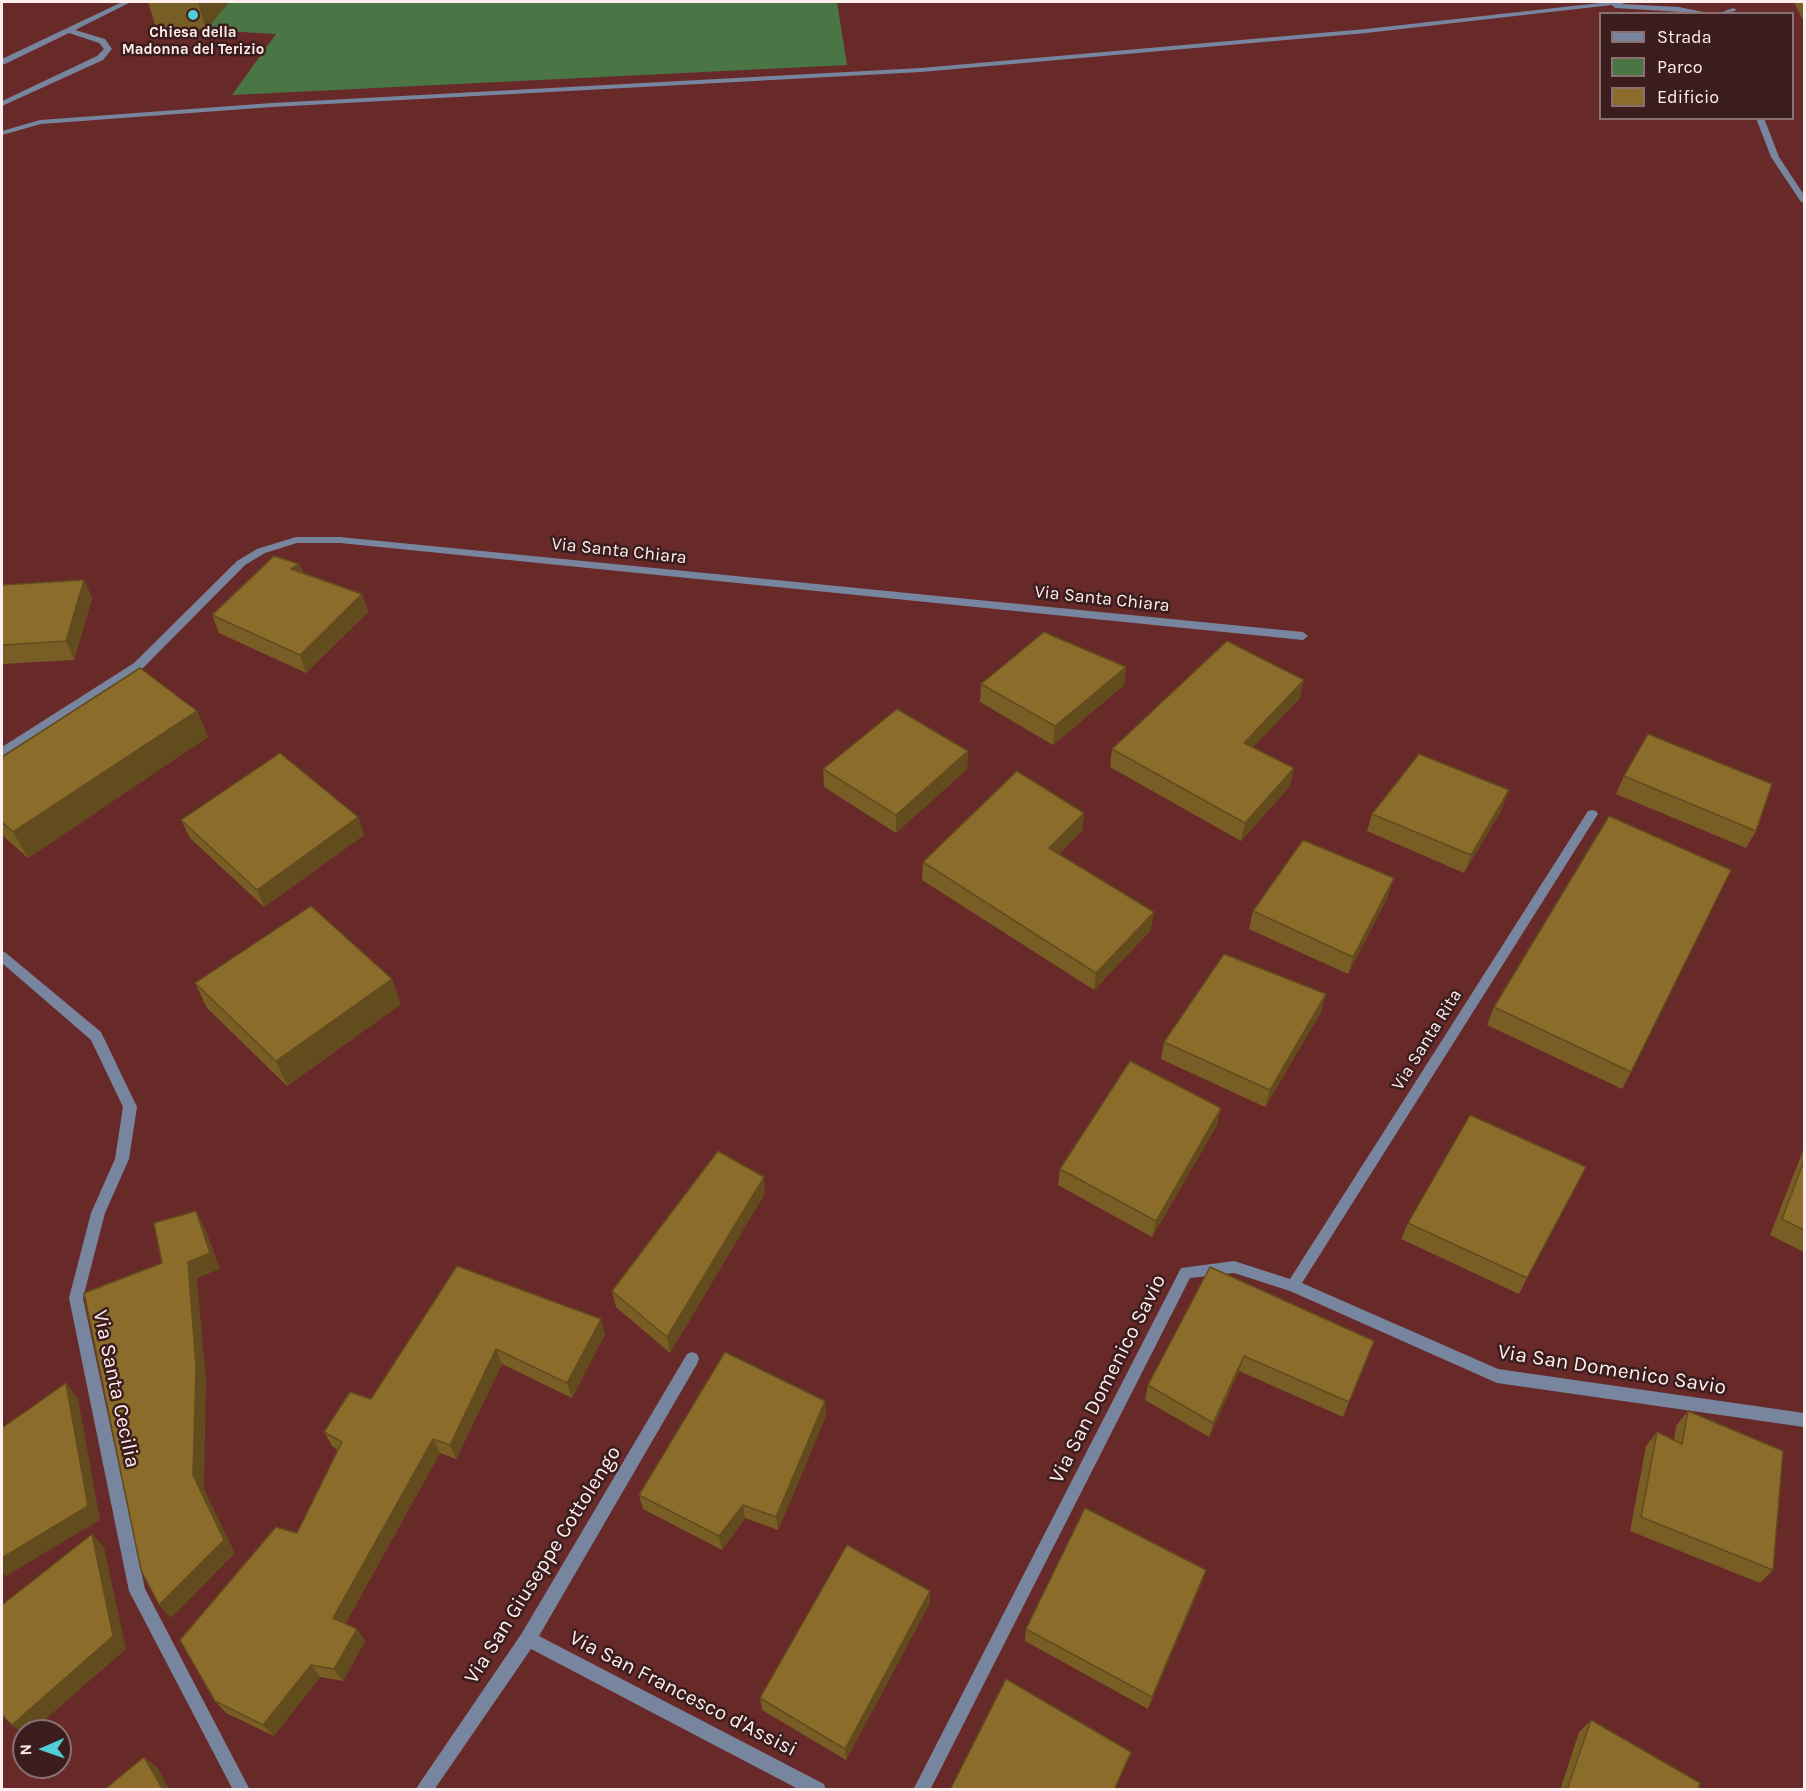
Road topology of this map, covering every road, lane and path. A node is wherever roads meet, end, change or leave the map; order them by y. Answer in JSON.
{"nodes":[{"id":1,"x":127,"y":2,"type":"edge"},
{"id":2,"x":1623,"y":2,"type":"edge"},
{"id":3,"x":1682,"y":2,"type":"edge"},
{"id":4,"x":1599,"y":6,"type":"junction"},
{"id":5,"x":1692,"y":12,"type":"edge"},
{"id":6,"x":1700,"y":12,"type":"edge"},
{"id":7,"x":68,"y":30,"type":"junction"},
{"id":8,"x":2,"y":62,"type":"edge"},
{"id":9,"x":2,"y":104,"type":"edge"},
{"id":10,"x":1761,"y":120,"type":"edge"},
{"id":11,"x":2,"y":133,"type":"edge"},
{"id":12,"x":1803,"y":196,"type":"edge"},
{"id":13,"x":1303,"y":636,"type":"dead end"},
{"id":14,"x":2,"y":752,"type":"edge"},
{"id":15,"x":1592,"y":814,"type":"dead end"},
{"id":16,"x":2,"y":956,"type":"edge"},
{"id":17,"x":1293,"y":1286,"type":"junction"},
{"id":18,"x":692,"y":1359,"type":"dead end"},
{"id":19,"x":1804,"y":1420,"type":"edge"},
{"id":20,"x":528,"y":1639,"type":"junction"},
{"id":21,"x":242,"y":1790,"type":"edge"},
{"id":22,"x":423,"y":1790,"type":"edge"},
{"id":23,"x":818,"y":1790,"type":"edge"},
{"id":24,"x":921,"y":1790,"type":"edge"}],
"edges":[{"from":1,"to":7,"type":"street"},
{"from":2,"to":4,"type":"street"},
{"from":3,"to":6,"type":"street"},
{"from":4,"to":5,"type":"street"},
{"from":4,"to":11,"type":"street"},
{"from":7,"to":8,"type":"street"},
{"from":7,"to":9,"type":"street"},
{"from":10,"to":12,"type":"street"},
{"from":13,"to":14,"type":"street","name":"Via Santa Chiara"},
{"from":15,"to":17,"type":"street","name":"Via Santa Rita"},
{"from":16,"to":21,"type":"street","name":"Via Santa Cecilia"},
{"from":17,"to":19,"type":"street","name":"Via San Domenico Savio"},
{"from":17,"to":24,"type":"street","name":"Via San Domenico Savio"},
{"from":18,"to":20,"type":"street","name":"Via San Giuseppe Cottolengo"},
{"from":20,"to":22,"type":"street","name":"Via San Giuseppe Cottolengo"},
{"from":20,"to":23,"type":"street","name":"Via San Francesco d'Assisi"}]}
